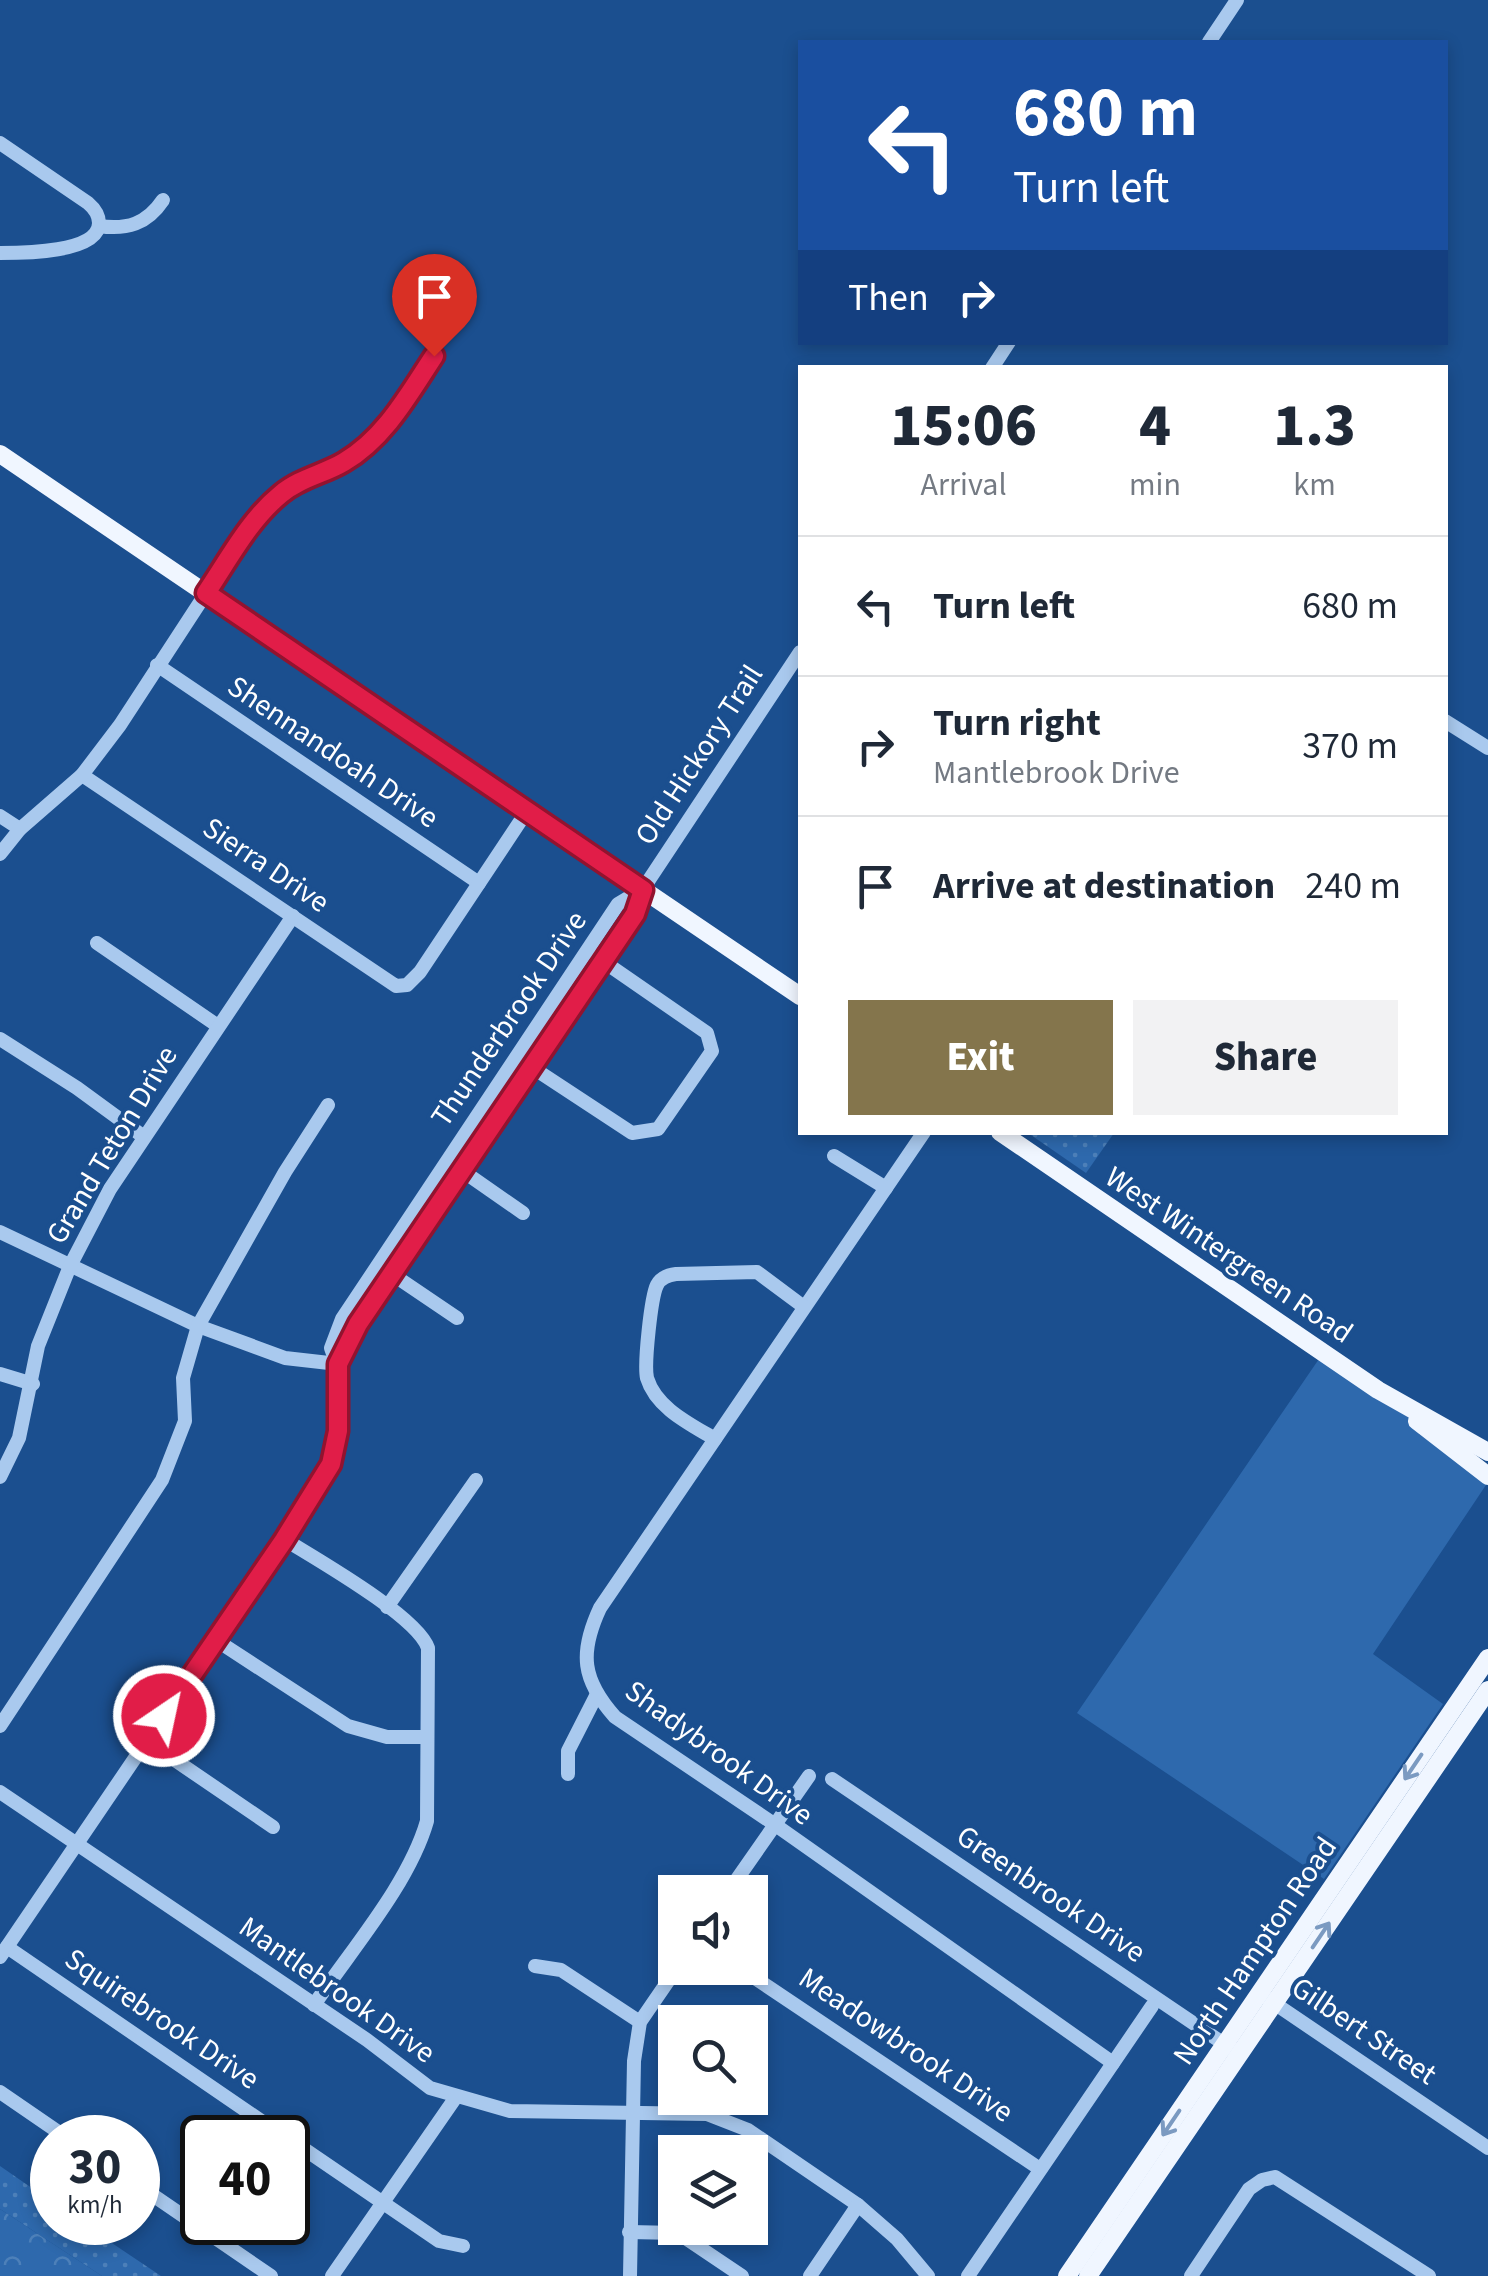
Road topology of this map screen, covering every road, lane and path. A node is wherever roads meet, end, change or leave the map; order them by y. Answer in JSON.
{"nodes":[{"id":1,"x":1237,"y":0,"type":"edge"},
{"id":2,"x":1210,"y":40,"type":"edge"},
{"id":3,"x":0,"y":143,"type":"edge"},
{"id":4,"x":163,"y":200,"type":"dead end"},
{"id":5,"x":99,"y":226,"type":"junction"},
{"id":6,"x":0,"y":254,"type":"edge"},
{"id":7,"x":434,"y":356,"type":"dead end"},
{"id":8,"x":0,"y":454,"type":"edge"},
{"id":9,"x":206,"y":593,"type":"junction"},
{"id":10,"x":798,"y":655,"type":"edge"},
{"id":11,"x":158,"y":665,"type":"junction"},
{"id":12,"x":1448,"y":723,"type":"edge"},
{"id":13,"x":1488,"y":748,"type":"edge"},
{"id":14,"x":82,"y":775,"type":"junction"},
{"id":15,"x":527,"y":811,"type":"junction"},
{"id":16,"x":0,"y":816,"type":"edge"},
{"id":17,"x":20,"y":830,"type":"junction"},
{"id":18,"x":0,"y":854,"type":"edge"},
{"id":19,"x":479,"y":883,"type":"junction"},
{"id":20,"x":643,"y":890,"type":"junction"},
{"id":21,"x":293,"y":916,"type":"junction"},
{"id":22,"x":97,"y":942,"type":"dead end"},
{"id":23,"x":587,"y":950,"type":"junction"},
{"id":24,"x":603,"y":960,"type":"junction"},
{"id":25,"x":798,"y":995,"type":"edge"},
{"id":26,"x":218,"y":1026,"type":"junction"},
{"id":27,"x":0,"y":1039,"type":"edge"},
{"id":28,"x":515,"y":1056,"type":"junction"},
{"id":29,"x":531,"y":1066,"type":"junction"},
{"id":30,"x":328,"y":1105,"type":"dead end"},
{"id":31,"x":922,"y":1135,"type":"edge"},
{"id":32,"x":1004,"y":1135,"type":"edge"},
{"id":33,"x":144,"y":1137,"type":"junction"},
{"id":34,"x":834,"y":1156,"type":"dead end"},
{"id":35,"x":448,"y":1160,"type":"junction"},
{"id":36,"x":462,"y":1170,"type":"junction"},
{"id":37,"x":886,"y":1188,"type":"junction"},
{"id":38,"x":523,"y":1213,"type":"dead end"},
{"id":39,"x":0,"y":1232,"type":"edge"},
{"id":40,"x":379,"y":1262,"type":"junction"},
{"id":41,"x":70,"y":1266,"type":"junction"},
{"id":42,"x":391,"y":1276,"type":"junction"},
{"id":43,"x":804,"y":1307,"type":"junction"},
{"id":44,"x":456,"y":1318,"type":"dead end"},
{"id":45,"x":198,"y":1326,"type":"junction"},
{"id":46,"x":338,"y":1364,"type":"junction"},
{"id":47,"x":0,"y":1374,"type":"edge"},
{"id":48,"x":32,"y":1384,"type":"junction"},
{"id":49,"x":1378,"y":1390,"type":"junction"},
{"id":50,"x":1407,"y":1413,"type":"junction"},
{"id":51,"x":714,"y":1439,"type":"junction"},
{"id":52,"x":1488,"y":1452,"type":"edge"},
{"id":53,"x":1488,"y":1462,"type":"edge"},
{"id":54,"x":1488,"y":1476,"type":"edge"},
{"id":55,"x":0,"y":1477,"type":"edge"},
{"id":56,"x":476,"y":1480,"type":"dead end"},
{"id":57,"x":284,"y":1540,"type":"junction"},
{"id":58,"x":388,"y":1607,"type":"junction"},
{"id":59,"x":216,"y":1640,"type":"junction"},
{"id":60,"x":1488,"y":1658,"type":"edge"},
{"id":61,"x":1488,"y":1690,"type":"edge"},
{"id":62,"x":596,"y":1696,"type":"junction"},
{"id":63,"x":1457,"y":1718,"type":"junction"},
{"id":64,"x":0,"y":1726,"type":"edge"},
{"id":65,"x":427,"y":1737,"type":"junction"},
{"id":66,"x":147,"y":1740,"type":"junction"},
{"id":67,"x":568,"y":1774,"type":"dead end"},
{"id":68,"x":808,"y":1776,"type":"dead end"},
{"id":69,"x":832,"y":1778,"type":"dead end"},
{"id":70,"x":0,"y":1792,"type":"edge"},
{"id":71,"x":774,"y":1824,"type":"junction"},
{"id":72,"x":273,"y":1827,"type":"dead end"},
{"id":73,"x":77,"y":1844,"type":"junction"},
{"id":74,"x":740,"y":1875,"type":"edge"},
{"id":75,"x":3,"y":1952,"type":"edge"},
{"id":76,"x":535,"y":1966,"type":"dead end"},
{"id":77,"x":665,"y":1985,"type":"edge"},
{"id":78,"x":765,"y":1985,"type":"edge"},
{"id":79,"x":1267,"y":1998,"type":"junction"},
{"id":80,"x":314,"y":2005,"type":"junction"},
{"id":81,"x":1152,"y":2006,"type":"dead end"},
{"id":82,"x":640,"y":2022,"type":"junction"},
{"id":83,"x":1232,"y":2049,"type":"junction"},
{"id":84,"x":1113,"y":2063,"type":"junction"},
{"id":85,"x":0,"y":2092,"type":"edge"},
{"id":86,"x":456,"y":2098,"type":"junction"},
{"id":87,"x":34,"y":2115,"type":"edge"},
{"id":88,"x":252,"y":2115,"type":"edge"},
{"id":89,"x":632,"y":2116,"type":"junction"},
{"id":90,"x":1488,"y":2148,"type":"edge"},
{"id":91,"x":310,"y":2154,"type":"edge"},
{"id":92,"x":1040,"y":2169,"type":"junction"},
{"id":93,"x":160,"y":2200,"type":"edge"},
{"id":94,"x":383,"y":2204,"type":"junction"},
{"id":95,"x":858,"y":2205,"type":"junction"},
{"id":96,"x":629,"y":2232,"type":"junction"},
{"id":97,"x":463,"y":2246,"type":"dead end"},
{"id":98,"x":272,"y":2276,"type":"edge"},
{"id":99,"x":332,"y":2276,"type":"edge"},
{"id":100,"x":630,"y":2276,"type":"edge"},
{"id":101,"x":742,"y":2276,"type":"edge"},
{"id":102,"x":810,"y":2276,"type":"edge"},
{"id":103,"x":928,"y":2276,"type":"edge"},
{"id":104,"x":968,"y":2276,"type":"edge"},
{"id":105,"x":1067,"y":2276,"type":"edge"},
{"id":106,"x":1088,"y":2276,"type":"edge"},
{"id":107,"x":1191,"y":2276,"type":"edge"},
{"id":108,"x":1429,"y":2276,"type":"edge"}],
"edges":[{"from":1,"to":2,"type":"street"},
{"from":3,"to":5,"type":"street"},
{"from":4,"to":5,"type":"street"},
{"from":5,"to":6,"type":"street"},
{"from":7,"to":9,"type":"street"},
{"from":8,"to":9,"type":"main road"},
{"from":9,"to":11,"type":"street"},
{"from":9,"to":15,"type":"main road"},
{"from":10,"to":20,"type":"street","name":"Old Hickory Trail"},
{"from":11,"to":14,"type":"street"},
{"from":11,"to":19,"type":"street","name":"Shennandoah Drive"},
{"from":12,"to":13,"type":"street"},
{"from":14,"to":17,"type":"street"},
{"from":14,"to":21,"type":"street","name":"Sierra Drive"},
{"from":15,"to":19,"type":"street"},
{"from":15,"to":20,"type":"main road"},
{"from":16,"to":17,"type":"street"},
{"from":17,"to":18,"type":"street"},
{"from":19,"to":21,"type":"street","name":"Sierra Drive"},
{"from":20,"to":23,"type":"street","name":"Thunderbrook Drive"},
{"from":20,"to":24,"type":"street","name":"Thunderbrook Drive"},
{"from":20,"to":25,"type":"main road"},
{"from":21,"to":26,"type":"street","name":"Grand Teton Drive"},
{"from":22,"to":26,"type":"street"},
{"from":23,"to":24,"type":"street"},
{"from":23,"to":28,"type":"street","name":"Thunderbrook Drive"},
{"from":24,"to":29,"type":"street","name":"Thunderbrook Drive"},
{"from":24,"to":29,"type":"street"},
{"from":26,"to":33,"type":"street","name":"Grand Teton Drive"},
{"from":27,"to":33,"type":"street"},
{"from":28,"to":29,"type":"street"},
{"from":28,"to":35,"type":"street","name":"Thunderbrook Drive"},
{"from":29,"to":36,"type":"street","name":"Thunderbrook Drive"},
{"from":30,"to":45,"type":"street"},
{"from":31,"to":37,"type":"street","name":"Shadybrook Drive"},
{"from":32,"to":49,"type":"main road","name":"West Wintergreen Road"},
{"from":33,"to":41,"type":"street","name":"Grand Teton Drive"},
{"from":34,"to":37,"type":"street"},
{"from":35,"to":36,"type":"street"},
{"from":35,"to":40,"type":"street","name":"Thunderbrook Drive"},
{"from":36,"to":38,"type":"street"},
{"from":36,"to":42,"type":"street","name":"Thunderbrook Drive"},
{"from":37,"to":43,"type":"street","name":"Shadybrook Drive"},
{"from":39,"to":41,"type":"street"},
{"from":40,"to":42,"type":"street"},
{"from":40,"to":46,"type":"street","name":"Thunderbrook Drive"},
{"from":41,"to":45,"type":"street"},
{"from":41,"to":48,"type":"street","name":"Grand Teton Drive"},
{"from":42,"to":44,"type":"street"},
{"from":42,"to":46,"type":"street","name":"Thunderbrook Drive"},
{"from":43,"to":51,"type":"street","name":"Shadybrook Drive"},
{"from":43,"to":51,"type":"street"},
{"from":45,"to":46,"type":"street"},
{"from":45,"to":64,"type":"street"},
{"from":46,"to":57,"type":"street","name":"Thunderbrook Drive"},
{"from":47,"to":48,"type":"street"},
{"from":48,"to":55,"type":"street","name":"Grand Teton Drive"},
{"from":49,"to":50,"type":"main road","name":"West Wintergreen Road"},
{"from":49,"to":52,"type":"main road","name":"West Wintergreen Road"},
{"from":50,"to":53,"type":"main road"},
{"from":50,"to":54,"type":"main road","name":"West Wintergreen Road"},
{"from":51,"to":62,"type":"street","name":"Shadybrook Drive"},
{"from":56,"to":58,"type":"street"},
{"from":57,"to":58,"type":"street"},
{"from":57,"to":59,"type":"street","name":"Thunderbrook Drive"},
{"from":58,"to":65,"type":"street"},
{"from":59,"to":65,"type":"street"},
{"from":59,"to":66,"type":"street","name":"Thunderbrook Drive"},
{"from":60,"to":63,"type":"main road","name":"North Hampton Road"},
{"from":61,"to":63,"type":"main road","name":"North Hampton Road"},
{"from":62,"to":67,"type":"street"},
{"from":62,"to":71,"type":"street","name":"Shadybrook Drive"},
{"from":63,"to":79,"type":"main road","name":"North Hampton Road"},
{"from":65,"to":80,"type":"street"},
{"from":66,"to":72,"type":"street"},
{"from":66,"to":73,"type":"street","name":"Thunderbrook Drive"},
{"from":68,"to":71,"type":"street"},
{"from":69,"to":83,"type":"street","name":"Greenbrook Drive"},
{"from":70,"to":73,"type":"street","name":"Mantlebrook Drive"},
{"from":71,"to":74,"type":"street"},
{"from":71,"to":84,"type":"street","name":"Shadybrook Drive"},
{"from":73,"to":75,"type":"street","name":"Thunderbrook Drive"},
{"from":73,"to":80,"type":"street","name":"Mantlebrook Drive"},
{"from":75,"to":88,"type":"street","name":"Squirebrook Drive"},
{"from":76,"to":82,"type":"street"},
{"from":77,"to":82,"type":"street"},
{"from":78,"to":92,"type":"street","name":"Meadowbrook Drive"},
{"from":79,"to":83,"type":"main road","name":"North Hampton Road"},
{"from":79,"to":90,"type":"street","name":"Gilbert Street"},
{"from":80,"to":86,"type":"street","name":"Mantlebrook Drive"},
{"from":81,"to":84,"type":"street"},
{"from":82,"to":89,"type":"street"},
{"from":83,"to":105,"type":"main road","name":"North Hampton Road","one_way":true},
{"from":83,"to":106,"type":"main road","name":"North Hampton Road"},
{"from":84,"to":92,"type":"street"},
{"from":85,"to":87,"type":"street"},
{"from":86,"to":89,"type":"street","name":"Mantlebrook Drive"},
{"from":86,"to":94,"type":"street"},
{"from":89,"to":95,"type":"street","name":"Mantlebrook Drive"},
{"from":89,"to":96,"type":"street"},
{"from":91,"to":94,"type":"street","name":"Squirebrook Drive"},
{"from":92,"to":104,"type":"street"},
{"from":93,"to":98,"type":"street"},
{"from":94,"to":97,"type":"street","name":"Squirebrook Drive"},
{"from":94,"to":99,"type":"street"},
{"from":95,"to":102,"type":"street"},
{"from":95,"to":103,"type":"street","name":"Mantlebrook Drive"},
{"from":96,"to":100,"type":"street"},
{"from":96,"to":101,"type":"street"},
{"from":107,"to":108,"type":"street"}]}
